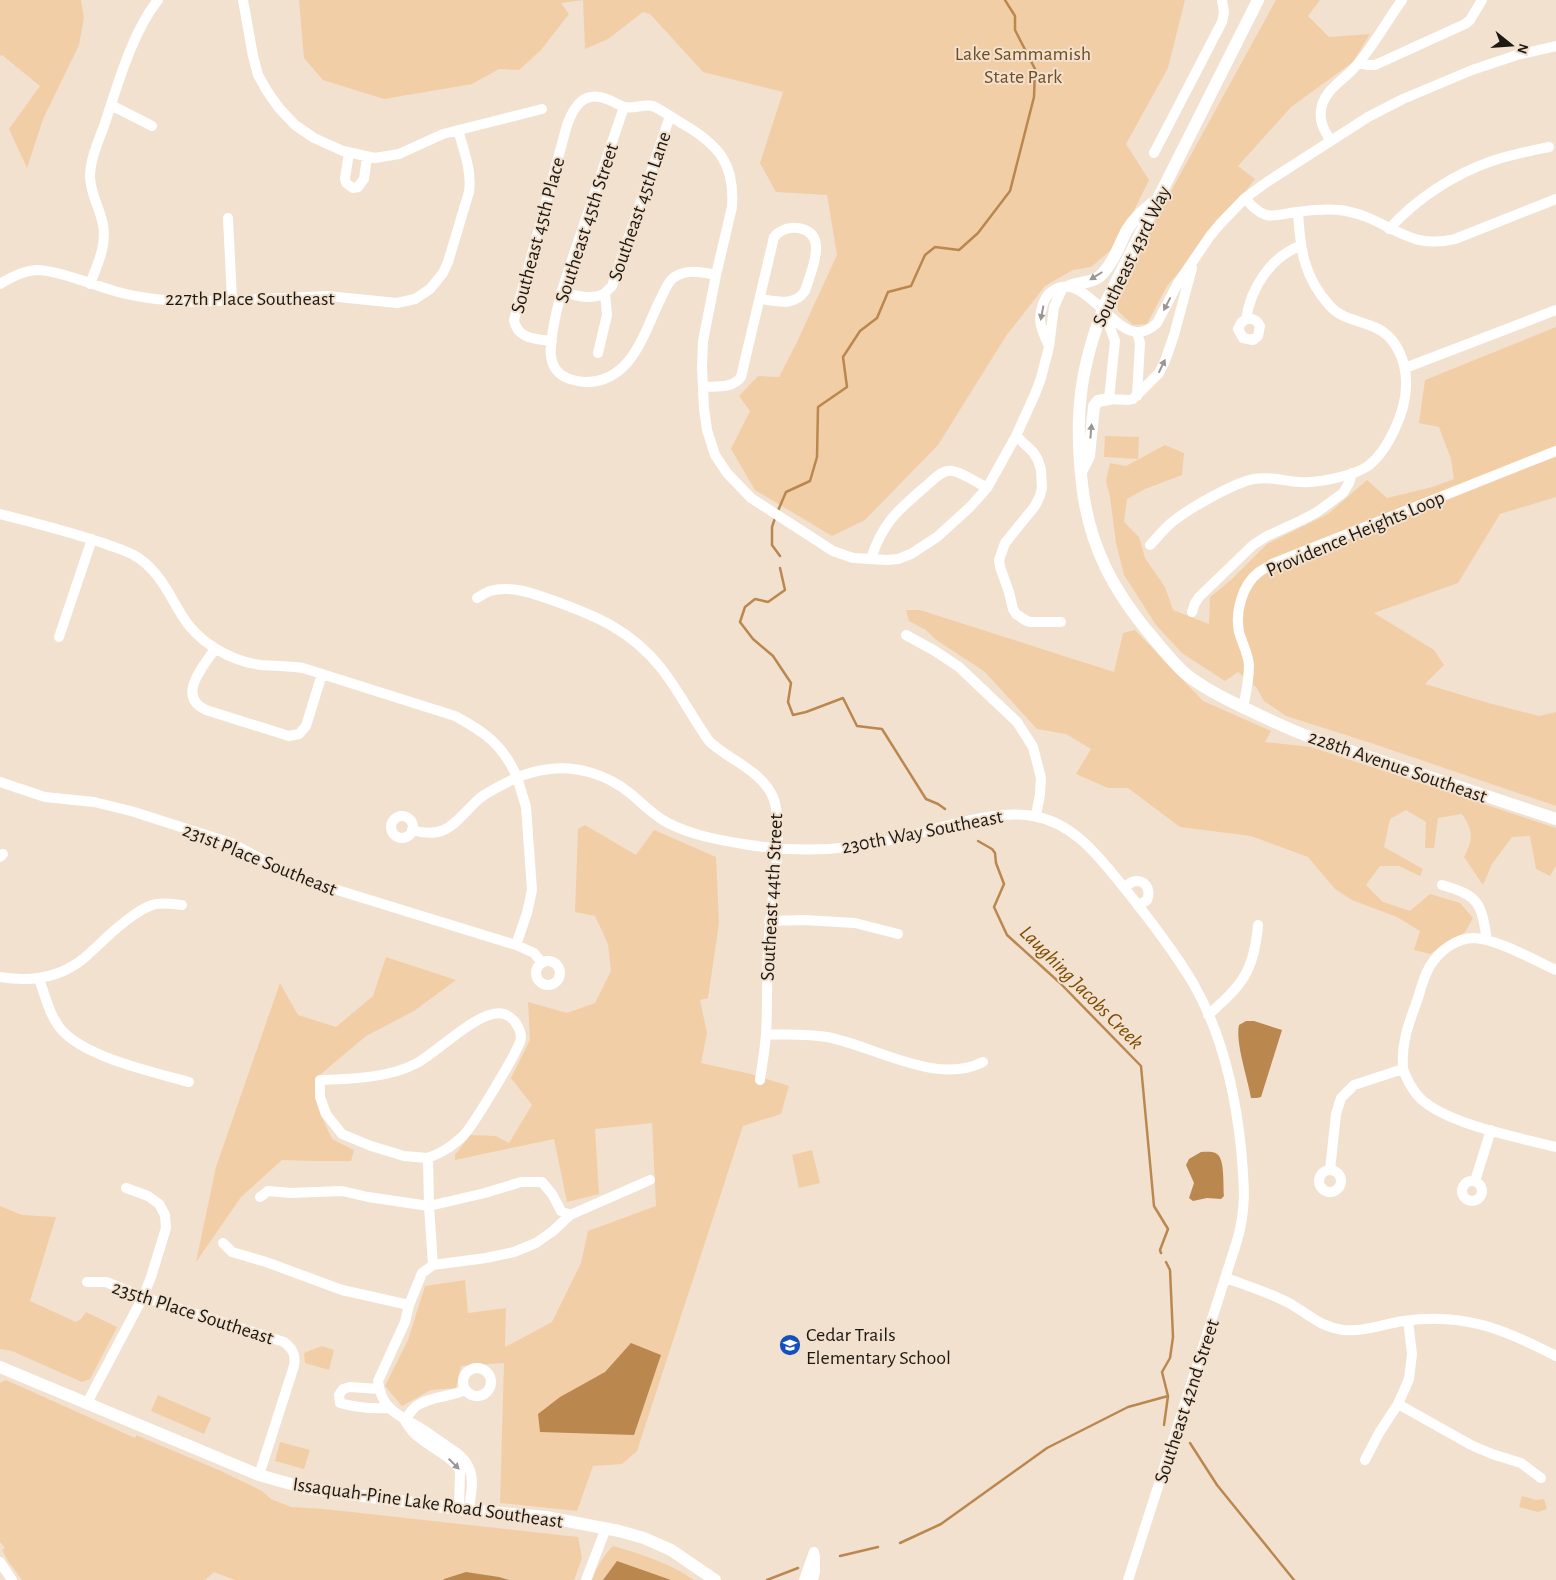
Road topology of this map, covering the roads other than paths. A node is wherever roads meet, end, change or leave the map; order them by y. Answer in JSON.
{"nodes":[{"id":1,"x":158,"y":0,"type":"edge"},
{"id":2,"x":243,"y":0,"type":"edge"},
{"id":3,"x":1222,"y":0,"type":"edge"},
{"id":4,"x":1258,"y":0,"type":"edge"},
{"id":5,"x":1402,"y":0,"type":"edge"},
{"id":6,"x":1482,"y":0,"type":"edge"},
{"id":7,"x":1556,"y":46,"type":"edge"},
{"id":8,"x":1359,"y":62,"type":"junction"},
{"id":9,"x":111,"y":105,"type":"junction"},
{"id":10,"x":624,"y":107,"type":"junction"},
{"id":11,"x":542,"y":109,"type":"dead end"},
{"id":12,"x":670,"y":116,"type":"junction"},
{"id":13,"x":152,"y":126,"type":"dead end"},
{"id":14,"x":458,"y":130,"type":"junction"},
{"id":15,"x":1331,"y":141,"type":"junction"},
{"id":16,"x":1549,"y":147,"type":"dead end"},
{"id":17,"x":349,"y":153,"type":"junction"},
{"id":18,"x":1154,"y":153,"type":"dead end"},
{"id":19,"x":367,"y":157,"type":"junction"},
{"id":20,"x":1245,"y":198,"type":"junction"},
{"id":21,"x":1556,"y":198,"type":"edge"},
{"id":22,"x":1158,"y":199,"type":"junction"},
{"id":23,"x":1298,"y":212,"type":"junction"},
{"id":24,"x":228,"y":218,"type":"dead end"},
{"id":25,"x":1388,"y":228,"type":"junction"},
{"id":26,"x":1300,"y":246,"type":"junction"},
{"id":27,"x":1193,"y":263,"type":"junction"},
{"id":28,"x":716,"y":275,"type":"junction"},
{"id":29,"x":0,"y":284,"type":"edge"},
{"id":30,"x":90,"y":284,"type":"junction"},
{"id":31,"x":1066,"y":287,"type":"junction"},
{"id":32,"x":561,"y":292,"type":"junction"},
{"id":33,"x":605,"y":293,"type":"junction"},
{"id":34,"x":760,"y":299,"type":"junction"},
{"id":35,"x":232,"y":300,"type":"junction"},
{"id":36,"x":1103,"y":309,"type":"junction"},
{"id":37,"x":1556,"y":310,"type":"edge"},
{"id":38,"x":1246,"y":319,"type":"dead end"},
{"id":39,"x":1125,"y":328,"type":"junction"},
{"id":40,"x":1137,"y":332,"type":"junction"},
{"id":41,"x":1115,"y":340,"type":"junction"},
{"id":42,"x":552,"y":341,"type":"junction"},
{"id":43,"x":598,"y":353,"type":"dead end"},
{"id":44,"x":1405,"y":368,"type":"junction"},
{"id":45,"x":703,"y":387,"type":"junction"},
{"id":46,"x":1137,"y":396,"type":"junction"},
{"id":47,"x":1109,"y":399,"type":"junction"},
{"id":48,"x":1016,"y":436,"type":"junction"},
{"id":49,"x":1556,"y":451,"type":"edge"},
{"id":50,"x":1080,"y":472,"type":"junction"},
{"id":51,"x":1352,"y":473,"type":"junction"},
{"id":52,"x":986,"y":488,"type":"junction"},
{"id":53,"x":0,"y":514,"type":"edge"},
{"id":54,"x":92,"y":539,"type":"junction"},
{"id":55,"x":1150,"y":545,"type":"dead end"},
{"id":56,"x":871,"y":559,"type":"junction"},
{"id":57,"x":477,"y":598,"type":"dead end"},
{"id":58,"x":1192,"y":612,"type":"dead end"},
{"id":59,"x":1061,"y":622,"type":"dead end"},
{"id":60,"x":906,"y":635,"type":"dead end"},
{"id":61,"x":58,"y":637,"type":"dead end"},
{"id":62,"x":215,"y":648,"type":"junction"},
{"id":63,"x":322,"y":674,"type":"junction"},
{"id":64,"x":1243,"y":708,"type":"junction"},
{"id":65,"x":517,"y":777,"type":"junction"},
{"id":66,"x":0,"y":782,"type":"edge"},
{"id":67,"x":1036,"y":816,"type":"junction"},
{"id":68,"x":1556,"y":819,"type":"edge"},
{"id":69,"x":412,"y":830,"type":"dead end"},
{"id":70,"x":777,"y":849,"type":"junction"},
{"id":71,"x":1442,"y":884,"type":"dead end"},
{"id":72,"x":1125,"y":889,"type":"junction"},
{"id":73,"x":182,"y":905,"type":"dead end"},
{"id":74,"x":1138,"y":906,"type":"junction"},
{"id":75,"x":770,"y":921,"type":"junction"},
{"id":76,"x":1258,"y":925,"type":"dead end"},
{"id":77,"x":898,"y":934,"type":"dead end"},
{"id":78,"x":1486,"y":940,"type":"junction"},
{"id":79,"x":516,"y":945,"type":"junction"},
{"id":80,"x":542,"y":963,"type":"dead end"},
{"id":81,"x":1556,"y":970,"type":"edge"},
{"id":82,"x":0,"y":977,"type":"edge"},
{"id":83,"x":39,"y":979,"type":"junction"},
{"id":84,"x":1208,"y":1016,"type":"junction"},
{"id":85,"x":766,"y":1034,"type":"junction"},
{"id":86,"x":983,"y":1062,"type":"dead end"},
{"id":87,"x":1403,"y":1069,"type":"junction"},
{"id":88,"x":760,"y":1080,"type":"dead end"},
{"id":89,"x":189,"y":1082,"type":"dead end"},
{"id":90,"x":1491,"y":1130,"type":"junction"},
{"id":91,"x":1556,"y":1146,"type":"edge"},
{"id":92,"x":428,"y":1158,"type":"junction"},
{"id":93,"x":1330,"y":1170,"type":"dead end"},
{"id":94,"x":650,"y":1180,"type":"dead end"},
{"id":95,"x":1475,"y":1181,"type":"dead end"},
{"id":96,"x":126,"y":1188,"type":"dead end"},
{"id":97,"x":260,"y":1197,"type":"dead end"},
{"id":98,"x":429,"y":1206,"type":"junction"},
{"id":99,"x":570,"y":1215,"type":"junction"},
{"id":100,"x":1242,"y":1222,"type":"joint"},
{"id":101,"x":223,"y":1243,"type":"dead end"},
{"id":102,"x":433,"y":1264,"type":"junction"},
{"id":103,"x":1226,"y":1278,"type":"junction"},
{"id":104,"x":87,"y":1282,"type":"dead end"},
{"id":105,"x":143,"y":1297,"type":"junction"},
{"id":106,"x":408,"y":1305,"type":"junction"},
{"id":107,"x":1408,"y":1320,"type":"junction"},
{"id":108,"x":1555,"y":1352,"type":"edge"},
{"id":109,"x":2,"y":1369,"type":"edge"},
{"id":110,"x":379,"y":1390,"type":"junction"},
{"id":111,"x":465,"y":1390,"type":"dead end"},
{"id":112,"x":87,"y":1403,"type":"junction"},
{"id":113,"x":1398,"y":1404,"type":"junction"},
{"id":114,"x":390,"y":1408,"type":"junction"},
{"id":115,"x":405,"y":1420,"type":"junction"},
{"id":116,"x":1366,"y":1460,"type":"dead end"},
{"id":117,"x":259,"y":1474,"type":"junction"},
{"id":118,"x":1541,"y":1478,"type":"dead end"},
{"id":119,"x":464,"y":1509,"type":"junction"},
{"id":120,"x":606,"y":1528,"type":"junction"},
{"id":121,"x":0,"y":1562,"type":"edge"},
{"id":122,"x":12,"y":1580,"type":"edge"},
{"id":123,"x":586,"y":1580,"type":"edge"},
{"id":124,"x":714,"y":1580,"type":"edge"},
{"id":125,"x":804,"y":1580,"type":"edge"},
{"id":126,"x":813,"y":1580,"type":"edge"},
{"id":127,"x":1128,"y":1580,"type":"edge"}],
"edges":[{"from":1,"to":9,"type":"street"},
{"from":2,"to":17,"type":"street"},
{"from":3,"to":18,"type":"street"},
{"from":4,"to":22,"type":"main road","name":"Southeast 43rd Way"},
{"from":5,"to":8,"type":"street"},
{"from":6,"to":8,"type":"street"},
{"from":7,"to":15,"type":"street"},
{"from":8,"to":15,"type":"street"},
{"from":9,"to":13,"type":"street"},
{"from":9,"to":30,"type":"street"},
{"from":10,"to":12,"type":"street"},
{"from":10,"to":32,"type":"street","name":"Southeast 45th Street"},
{"from":10,"to":42,"type":"street","name":"Southeast 45th Place"},
{"from":11,"to":14,"type":"street"},
{"from":12,"to":28,"type":"street"},
{"from":12,"to":33,"type":"street","name":"Southeast 45th Lane"},
{"from":14,"to":19,"type":"street"},
{"from":14,"to":35,"type":"street","name":"227th Place Southeast"},
{"from":15,"to":20,"type":"street"},
{"from":16,"to":25,"type":"street"},
{"from":17,"to":19,"type":"street"},
{"from":17,"to":19,"type":"street"},
{"from":20,"to":23,"type":"street"},
{"from":20,"to":27,"type":"street"},
{"from":21,"to":25,"type":"street"},
{"from":22,"to":31,"type":"main road","one_way":true},
{"from":22,"to":36,"type":"main road","name":"Southeast 43rd Way"},
{"from":23,"to":25,"type":"street"},
{"from":23,"to":26,"type":"street"},
{"from":24,"to":35,"type":"street"},
{"from":26,"to":38,"type":"street"},
{"from":26,"to":44,"type":"street"},
{"from":27,"to":40,"type":"street","one_way":true},
{"from":46,"to":27,"type":"street","one_way":true},
{"from":28,"to":42,"type":"street","name":"Southeast 45th Street"},
{"from":28,"to":45,"type":"street"},
{"from":29,"to":30,"type":"street","name":"227th Place Southeast"},
{"from":30,"to":35,"type":"street","name":"227th Place Southeast"},
{"from":31,"to":36,"type":"street"},
{"from":31,"to":48,"type":"street"},
{"from":32,"to":33,"type":"street"},
{"from":32,"to":42,"type":"street","name":"Southeast 45th Street"},
{"from":33,"to":43,"type":"street","name":"Southeast 45th Lane"},
{"from":34,"to":34,"type":"street"},
{"from":34,"to":45,"type":"street"},
{"from":36,"to":39,"type":"street"},
{"from":36,"to":41,"type":"street"},
{"from":36,"to":50,"type":"main road","name":"Southeast 43rd Way"},
{"from":37,"to":44,"type":"street"},
{"from":39,"to":40,"type":"street"},
{"from":39,"to":41,"type":"street"},
{"from":40,"to":46,"type":"street"},
{"from":41,"to":47,"type":"street"},
{"from":44,"to":51,"type":"street"},
{"from":45,"to":56,"type":"street"},
{"from":46,"to":47,"type":"street"},
{"from":50,"to":47,"type":"main road","one_way":true},
{"from":48,"to":52,"type":"street"},
{"from":48,"to":59,"type":"street"},
{"from":49,"to":64,"type":"street","name":"Providence Heights Loop"},
{"from":50,"to":64,"type":"main road","name":"Southeast 43rd Way"},
{"from":51,"to":55,"type":"street"},
{"from":51,"to":58,"type":"street"},
{"from":52,"to":56,"type":"street"},
{"from":52,"to":56,"type":"street"},
{"from":53,"to":54,"type":"street"},
{"from":54,"to":61,"type":"street"},
{"from":54,"to":62,"type":"street"},
{"from":57,"to":70,"type":"street","name":"Southeast 44th Street"},
{"from":60,"to":67,"type":"street"},
{"from":62,"to":63,"type":"street"},
{"from":62,"to":63,"type":"street"},
{"from":63,"to":65,"type":"street"},
{"from":64,"to":68,"type":"main road","name":"228th Avenue Southeast"},
{"from":65,"to":69,"type":"street","name":"230th Way Southeast"},
{"from":65,"to":70,"type":"street","name":"230th Way Southeast"},
{"from":65,"to":79,"type":"street"},
{"from":66,"to":79,"type":"street","name":"231st Place Southeast"},
{"from":67,"to":70,"type":"street","name":"230th Way Southeast"},
{"from":67,"to":72,"type":"street","name":"230th Way Southeast"},
{"from":70,"to":75,"type":"street","name":"Southeast 44th Street"},
{"from":71,"to":78,"type":"street"},
{"from":72,"to":74,"type":"street","name":"230th Way Southeast"},
{"from":72,"to":74,"type":"street"},
{"from":73,"to":83,"type":"street"},
{"from":74,"to":84,"type":"street","name":"230th Way Southeast"},
{"from":75,"to":77,"type":"street"},
{"from":75,"to":85,"type":"street","name":"Southeast 44th Street"},
{"from":76,"to":84,"type":"street"},
{"from":78,"to":81,"type":"street"},
{"from":78,"to":87,"type":"street"},
{"from":79,"to":80,"type":"street","name":"231st Place Southeast"},
{"from":82,"to":83,"type":"street"},
{"from":83,"to":89,"type":"street"},
{"from":84,"to":100,"type":"street","name":"230th Way Southeast"},
{"from":85,"to":86,"type":"street"},
{"from":85,"to":88,"type":"street","name":"Southeast 44th Street"},
{"from":87,"to":90,"type":"street"},
{"from":87,"to":93,"type":"street"},
{"from":90,"to":91,"type":"street"},
{"from":90,"to":95,"type":"street"},
{"from":92,"to":92,"type":"street"},
{"from":92,"to":98,"type":"street"},
{"from":94,"to":99,"type":"street"},
{"from":96,"to":105,"type":"street"},
{"from":97,"to":98,"type":"street"},
{"from":98,"to":99,"type":"street"},
{"from":98,"to":102,"type":"street"},
{"from":99,"to":102,"type":"street"},
{"from":100,"to":103,"type":"street","name":"Southeast 42nd Street"},
{"from":101,"to":106,"type":"street"},
{"from":102,"to":106,"type":"street"},
{"from":103,"to":107,"type":"street"},
{"from":103,"to":127,"type":"street","name":"Southeast 42nd Street"},
{"from":104,"to":105,"type":"street","name":"235th Place Southeast"},
{"from":105,"to":112,"type":"street"},
{"from":105,"to":117,"type":"street","name":"235th Place Southeast"},
{"from":106,"to":110,"type":"street"},
{"from":107,"to":108,"type":"street"},
{"from":107,"to":113,"type":"street"},
{"from":109,"to":112,"type":"main road","name":"Issaquah-Pine Lake Road Southeast"},
{"from":110,"to":114,"type":"street"},
{"from":110,"to":114,"type":"street"},
{"from":111,"to":115,"type":"street"},
{"from":112,"to":117,"type":"main road","name":"Issaquah-Pine Lake Road Southeast"},
{"from":113,"to":116,"type":"street"},
{"from":113,"to":118,"type":"street"},
{"from":114,"to":115,"type":"street"},
{"from":115,"to":119,"type":"street"},
{"from":117,"to":119,"type":"main road","name":"Issaquah-Pine Lake Road Southeast"},
{"from":119,"to":120,"type":"main road","name":"Issaquah-Pine Lake Road Southeast"},
{"from":120,"to":123,"type":"street"},
{"from":120,"to":124,"type":"main road","name":"Issaquah-Pine Lake Road Southeast"},
{"from":121,"to":122,"type":"street"},
{"from":125,"to":126,"type":"street"}]}
